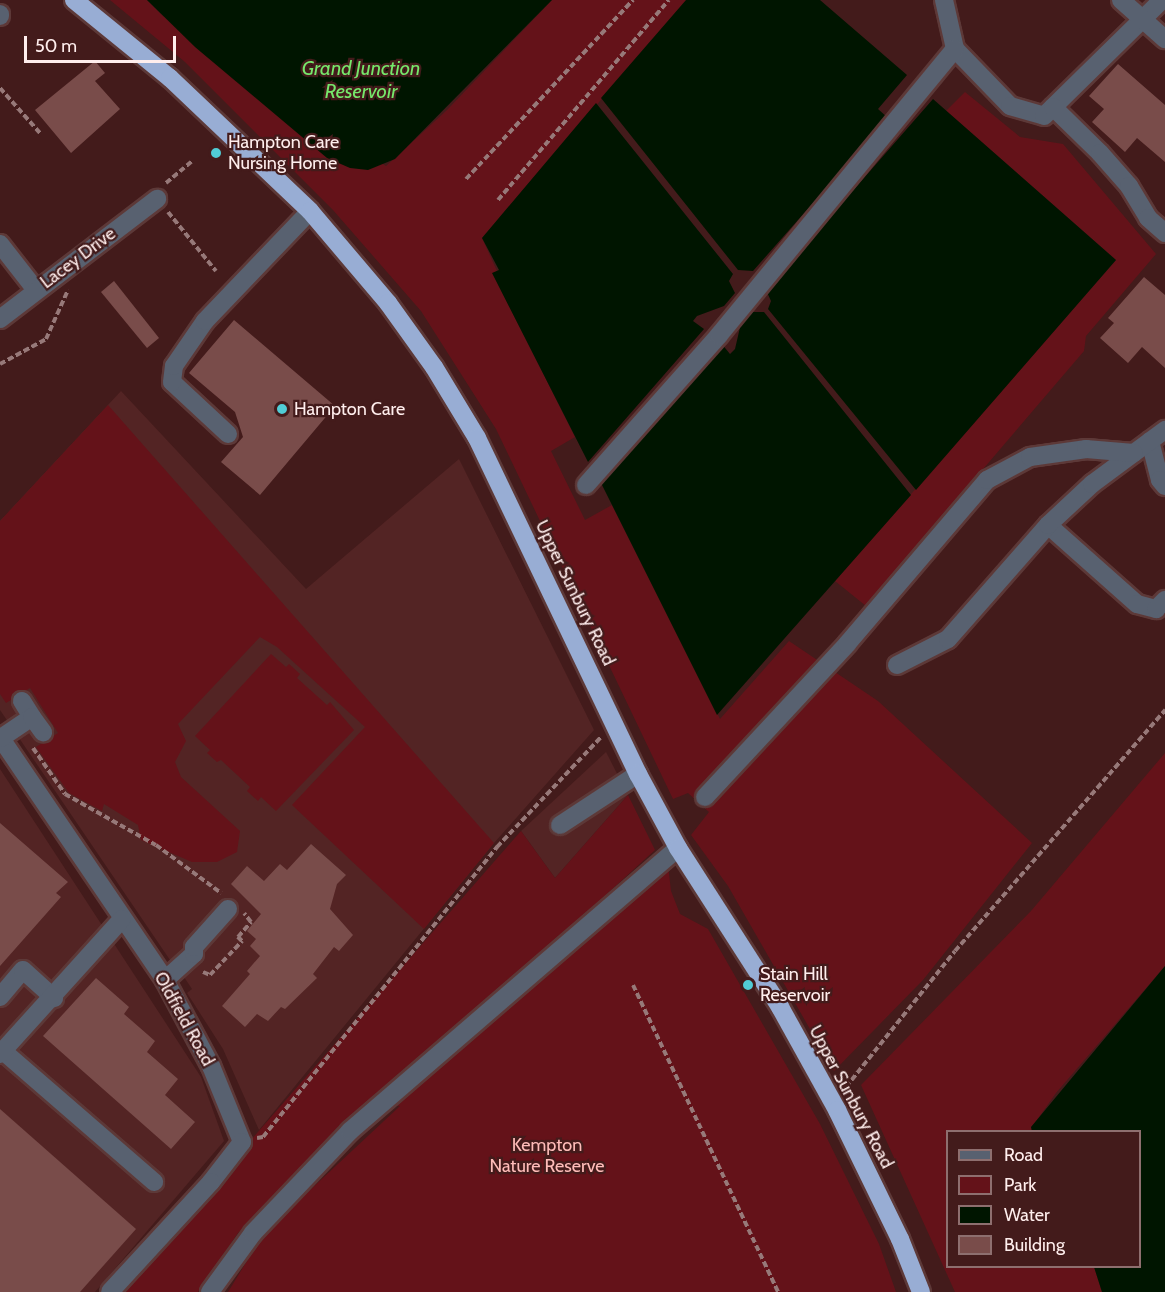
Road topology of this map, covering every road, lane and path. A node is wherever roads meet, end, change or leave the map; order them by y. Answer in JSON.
{"nodes":[{"id":1,"x":74,"y":0,"type":"edge"},
{"id":2,"x":633,"y":0,"type":"edge"},
{"id":3,"x":669,"y":0,"type":"edge"},
{"id":4,"x":944,"y":0,"type":"edge"},
{"id":5,"x":1121,"y":0,"type":"edge"},
{"id":6,"x":1161,"y":0,"type":"edge"},
{"id":7,"x":1143,"y":20,"type":"junction"},
{"id":8,"x":1165,"y":39,"type":"edge"},
{"id":9,"x":955,"y":49,"type":"junction"},
{"id":10,"x":0,"y":88,"type":"edge"},
{"id":11,"x":1053,"y":107,"type":"junction"},
{"id":12,"x":40,"y":134,"type":"dead end"},
{"id":13,"x":193,"y":160,"type":"dead end"},
{"id":14,"x":466,"y":179,"type":"dead end"},
{"id":15,"x":157,"y":199,"type":"junction"},
{"id":16,"x":498,"y":200,"type":"dead end"},
{"id":17,"x":310,"y":211,"type":"junction"},
{"id":18,"x":1165,"y":233,"type":"edge"},
{"id":19,"x":0,"y":243,"type":"edge"},
{"id":20,"x":76,"y":260,"type":"junction"},
{"id":21,"x":216,"y":271,"type":"dead end"},
{"id":22,"x":36,"y":290,"type":"junction"},
{"id":23,"x":0,"y":319,"type":"edge"},
{"id":24,"x":0,"y":364,"type":"edge"},
{"id":25,"x":1165,"y":430,"type":"edge"},
{"id":26,"x":228,"y":434,"type":"dead end"},
{"id":27,"x":1150,"y":441,"type":"junction"},
{"id":28,"x":1134,"y":453,"type":"junction"},
{"id":29,"x":586,"y":485,"type":"dead end"},
{"id":30,"x":1165,"y":486,"type":"edge"},
{"id":31,"x":1048,"y":525,"type":"junction"},
{"id":32,"x":1165,"y":600,"type":"edge"},
{"id":33,"x":897,"y":665,"type":"dead end"},
{"id":34,"x":1165,"y":710,"type":"edge"},
{"id":35,"x":24,"y":715,"type":"junction"},
{"id":36,"x":43,"y":732,"type":"dead end"},
{"id":37,"x":1,"y":738,"type":"edge"},
{"id":38,"x":623,"y":741,"type":"junction"},
{"id":39,"x":638,"y":774,"type":"junction"},
{"id":40,"x":705,"y":797,"type":"dead end"},
{"id":41,"x":560,"y":825,"type":"dead end"},
{"id":42,"x":678,"y":848,"type":"junction"},
{"id":43,"x":231,"y":906,"type":"junction"},
{"id":44,"x":122,"y":919,"type":"junction"},
{"id":45,"x":198,"y":973,"type":"dead end"},
{"id":46,"x":165,"y":980,"type":"junction"},
{"id":47,"x":633,"y":985,"type":"dead end"},
{"id":48,"x":0,"y":997,"type":"edge"},
{"id":49,"x":54,"y":998,"type":"junction"},
{"id":50,"x":1,"y":1053,"type":"edge"},
{"id":51,"x":837,"y":1110,"type":"junction"},
{"id":52,"x":242,"y":1142,"type":"junction"},
{"id":53,"x":154,"y":1182,"type":"dead end"},
{"id":54,"x":111,"y":1292,"type":"edge"},
{"id":55,"x":210,"y":1292,"type":"edge"},
{"id":56,"x":778,"y":1292,"type":"edge"},
{"id":57,"x":921,"y":1292,"type":"edge"}],
"edges":[{"from":1,"to":17,"type":"highway","name":"Upper Sunbury Road"},
{"from":2,"to":14,"type":"path"},
{"from":3,"to":16,"type":"path"},
{"from":4,"to":9,"type":"street"},
{"from":5,"to":7,"type":"street"},
{"from":6,"to":7,"type":"street"},
{"from":7,"to":8,"type":"street"},
{"from":7,"to":11,"type":"street"},
{"from":9,"to":11,"type":"street"},
{"from":9,"to":29,"type":"street"},
{"from":10,"to":12,"type":"path"},
{"from":11,"to":18,"type":"street"},
{"from":13,"to":15,"type":"path"},
{"from":15,"to":20,"type":"street","name":"Lacey Drive"},
{"from":15,"to":21,"type":"path"},
{"from":17,"to":26,"type":"street"},
{"from":17,"to":38,"type":"highway","name":"Upper Sunbury Road"},
{"from":19,"to":22,"type":"street"},
{"from":20,"to":22,"type":"street","name":"Lacey Drive"},
{"from":20,"to":24,"type":"path"},
{"from":22,"to":23,"type":"street","name":"Lacey Drive"},
{"from":25,"to":27,"type":"street"},
{"from":27,"to":28,"type":"street"},
{"from":27,"to":30,"type":"street"},
{"from":28,"to":31,"type":"street"},
{"from":28,"to":40,"type":"street"},
{"from":31,"to":32,"type":"street"},
{"from":31,"to":33,"type":"street"},
{"from":34,"to":51,"type":"path"},
{"from":35,"to":36,"type":"street"},
{"from":35,"to":37,"type":"street"},
{"from":35,"to":43,"type":"path"},
{"from":37,"to":44,"type":"street","name":"Oldfield Road"},
{"from":38,"to":39,"type":"highway","name":"Upper Sunbury Road"},
{"from":38,"to":52,"type":"path"},
{"from":39,"to":41,"type":"street"},
{"from":39,"to":42,"type":"highway","name":"Upper Sunbury Road"},
{"from":42,"to":51,"type":"highway","name":"Upper Sunbury Road"},
{"from":42,"to":55,"type":"street"},
{"from":43,"to":45,"type":"path"},
{"from":43,"to":46,"type":"street"},
{"from":44,"to":46,"type":"street","name":"Oldfield Road"},
{"from":44,"to":49,"type":"street"},
{"from":46,"to":52,"type":"street","name":"Oldfield Road"},
{"from":47,"to":56,"type":"path"},
{"from":48,"to":49,"type":"street"},
{"from":49,"to":50,"type":"street"},
{"from":50,"to":53,"type":"street"},
{"from":51,"to":57,"type":"highway","name":"Upper Sunbury Road"},
{"from":52,"to":54,"type":"street"}]}
